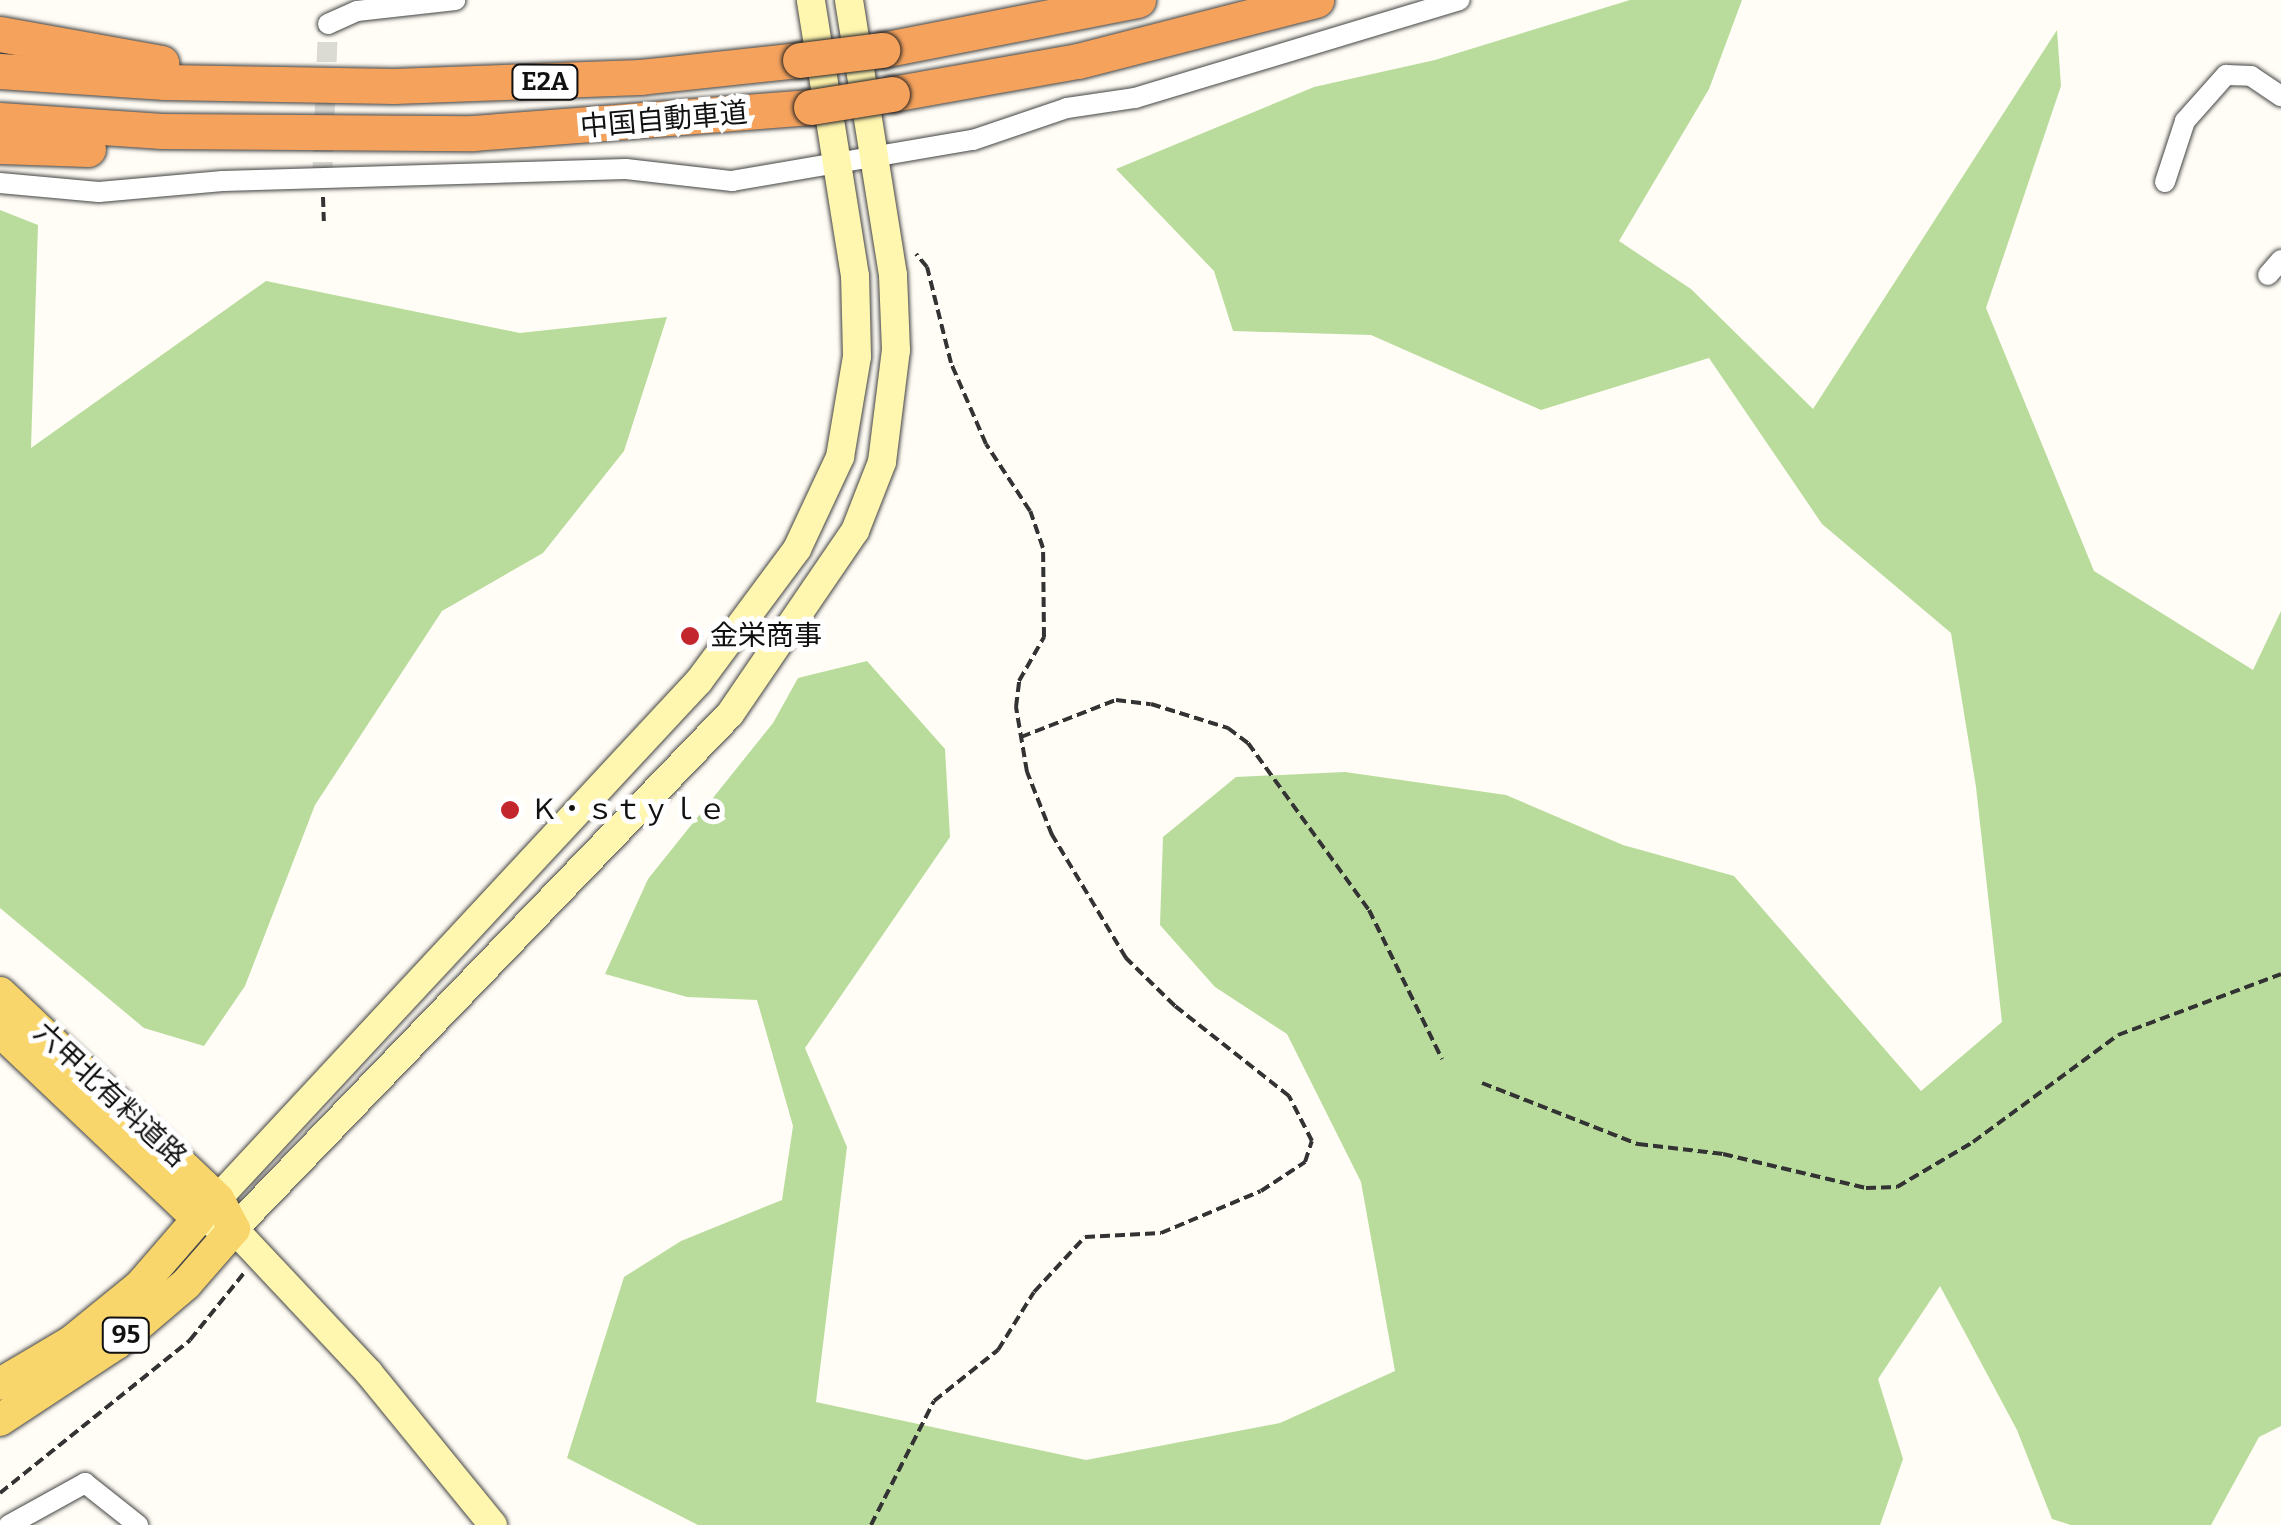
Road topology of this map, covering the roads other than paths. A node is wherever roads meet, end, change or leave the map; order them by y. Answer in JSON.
{"nodes":[{"id":1,"x":455,"y":0,"type":"edge"},
{"id":2,"x":811,"y":0,"type":"edge"},
{"id":3,"x":849,"y":0,"type":"edge"},
{"id":4,"x":1138,"y":0,"type":"edge"},
{"id":5,"x":1316,"y":0,"type":"edge"},
{"id":6,"x":1460,"y":0,"type":"edge"},
{"id":7,"x":328,"y":24,"type":"dead end"},
{"id":8,"x":0,"y":34,"type":"edge"},
{"id":9,"x":0,"y":70,"type":"edge"},
{"id":10,"x":288,"y":85,"type":"junction"},
{"id":11,"x":2281,"y":96,"type":"edge"},
{"id":12,"x":0,"y":120,"type":"edge"},
{"id":13,"x":473,"y":133,"type":"junction"},
{"id":14,"x":0,"y":146,"type":"edge"},
{"id":15,"x":876,"y":161,"type":"junction"},
{"id":16,"x":840,"y":164,"type":"junction"},
{"id":17,"x":2165,"y":182,"type":"dead end"},
{"id":18,"x":0,"y":183,"type":"edge"},
{"id":19,"x":0,"y":993,"type":"edge"},
{"id":20,"x":0,"y":1031,"type":"edge"},
{"id":21,"x":208,"y":1209,"type":"junction"},
{"id":22,"x":234,"y":1229,"type":"junction"},
{"id":23,"x":0,"y":1384,"type":"edge"},
{"id":24,"x":0,"y":1420,"type":"edge"},
{"id":25,"x":10,"y":1525,"type":"edge"},
{"id":26,"x":138,"y":1525,"type":"edge"},
{"id":27,"x":493,"y":1525,"type":"edge"}],
"edges":[{"from":1,"to":7,"type":"street"},
{"from":2,"to":16,"type":"street"},
{"from":3,"to":15,"type":"street"},
{"from":4,"to":10,"type":"highway","name":"中国自動車道","number":"E2A","bridge":true},
{"from":5,"to":13,"type":"highway","name":"中国自動車道","number":"E2A","bridge":true},
{"from":6,"to":15,"type":"street"},
{"from":8,"to":10,"type":"highway"},
{"from":9,"to":10,"type":"highway","name":"中国自動車道","number":"E2A"},
{"from":11,"to":17,"type":"street"},
{"from":12,"to":13,"type":"highway","name":"中国自動車道","number":"E2A"},
{"from":13,"to":14,"type":"highway"},
{"from":15,"to":16,"type":"street"},
{"from":15,"to":22,"type":"street"},
{"from":16,"to":18,"type":"street"},
{"from":16,"to":21,"type":"street"},
{"from":19,"to":21,"type":"main road","name":"六甲北有料道路"},
{"from":20,"to":21,"type":"main road","name":"六甲北有料道路"},
{"from":21,"to":22,"type":"main road"},
{"from":21,"to":23,"type":"main road","number":"95"},
{"from":22,"to":24,"type":"main road","number":"95"},
{"from":22,"to":27,"type":"street"},
{"from":25,"to":26,"type":"street"}]}
